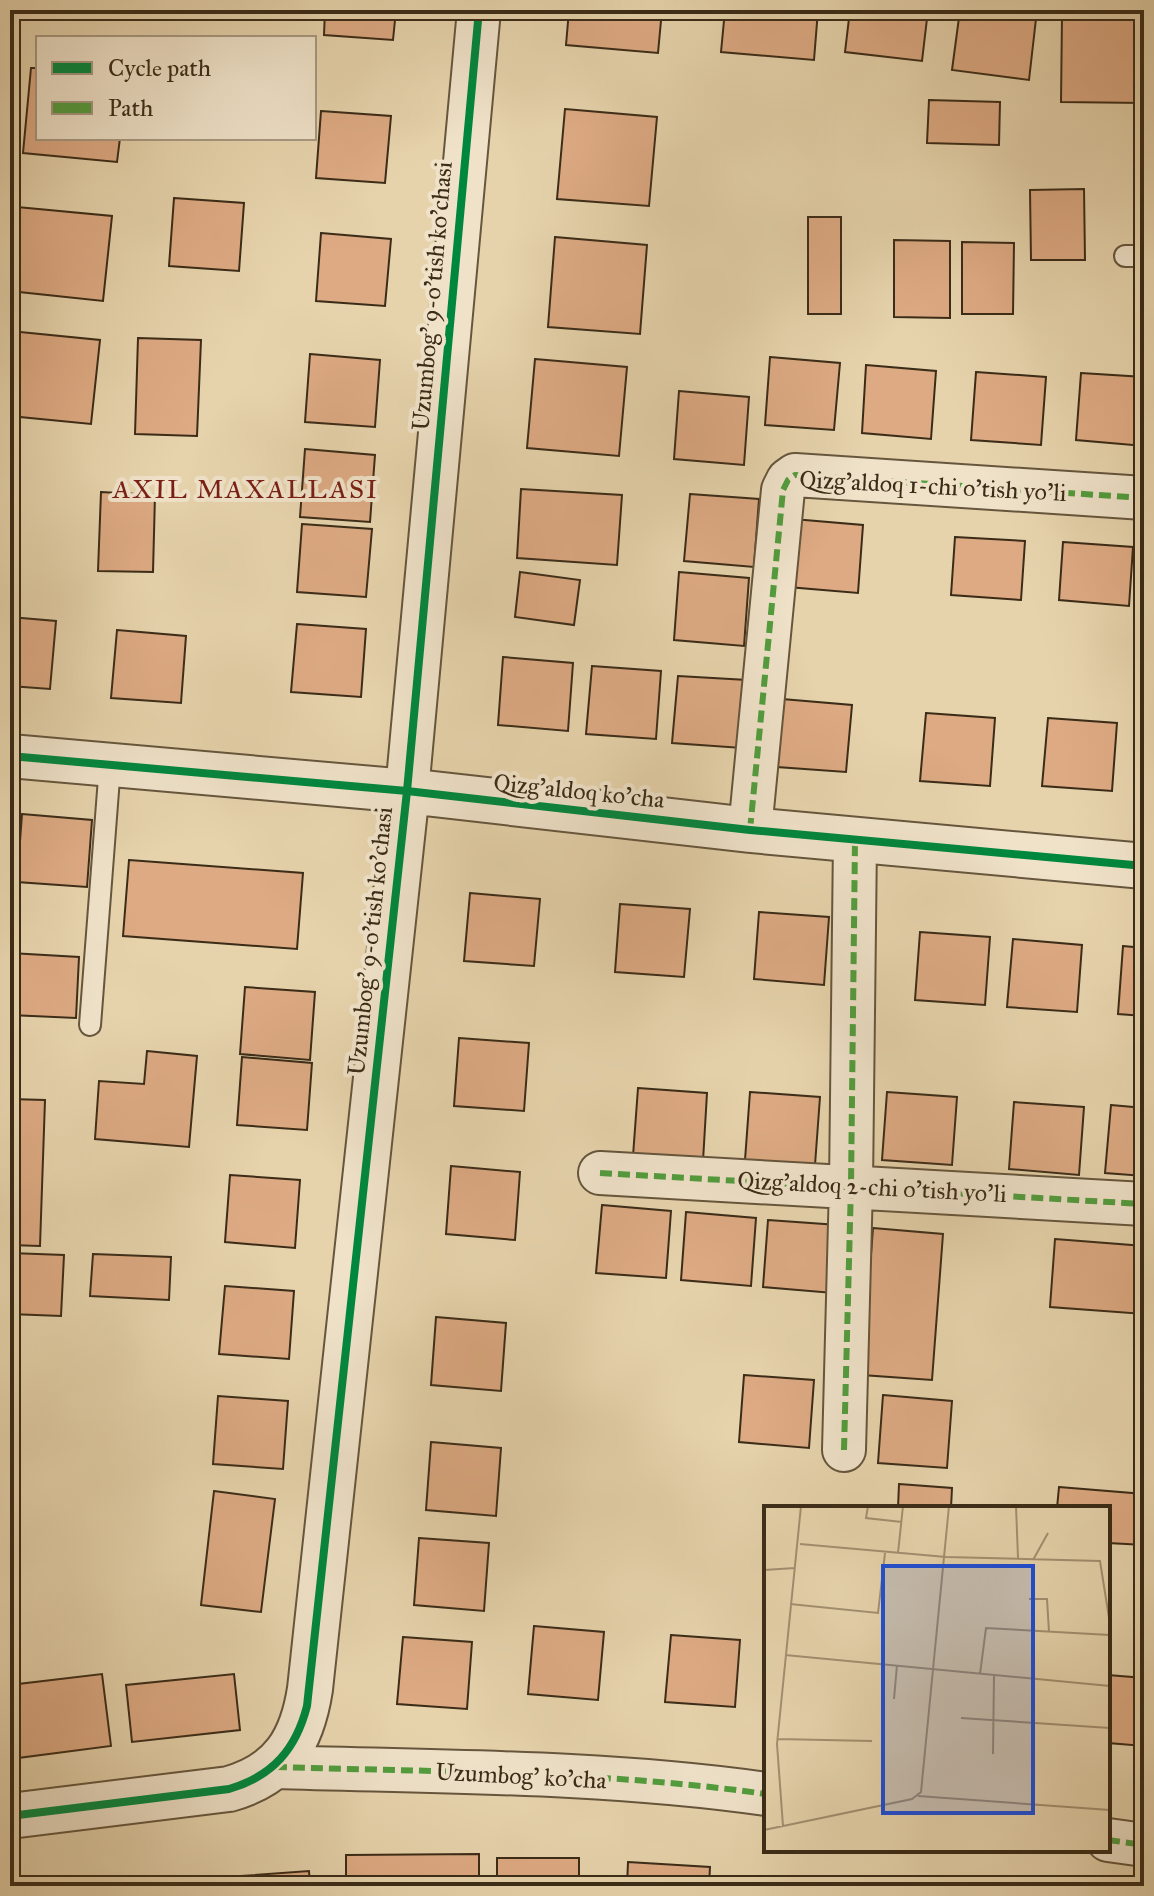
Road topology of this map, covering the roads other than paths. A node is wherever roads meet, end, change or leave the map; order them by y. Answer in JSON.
{"nodes":[{"id":1,"x":479,"y":10,"type":"edge"},
{"id":2,"x":1144,"y":498,"type":"edge"},
{"id":3,"x":10,"y":756,"type":"edge"},
{"id":4,"x":110,"y":765,"type":"junction"},
{"id":5,"x":407,"y":791,"type":"junction"},
{"id":6,"x":750,"y":830,"type":"junction"},
{"id":7,"x":855,"y":840,"type":"junction"},
{"id":8,"x":1144,"y":866,"type":"edge"},
{"id":9,"x":90,"y":1025,"type":"dead end"},
{"id":10,"x":600,"y":1173,"type":"dead end"},
{"id":11,"x":851,"y":1185,"type":"junction"},
{"id":12,"x":1144,"y":1204,"type":"edge"},
{"id":13,"x":844,"y":1450,"type":"dead end"},
{"id":14,"x":275,"y":1767,"type":"junction"},
{"id":15,"x":764,"y":1794,"type":"edge"},
{"id":16,"x":10,"y":1816,"type":"edge"},
{"id":17,"x":1110,"y":1840,"type":"edge"},
{"id":18,"x":1144,"y":1845,"type":"edge"}],
"edges":[{"from":1,"to":5,"type":"street","name":"Uzumbog' 9-o'tish ko'chasi"},
{"from":2,"to":6,"type":"street","name":"Qizg'aldoq 1-chi o'tish yo'li"},
{"from":3,"to":4,"type":"street","name":"Qizg'aldoq ko'cha"},
{"from":4,"to":5,"type":"street","name":"Qizg'aldoq ko'cha"},
{"from":4,"to":9,"type":"lane"},
{"from":5,"to":6,"type":"street","name":"Qizg'aldoq ko'cha"},
{"from":5,"to":14,"type":"street","name":"Uzumbog' 9-o'tish ko'chasi"},
{"from":6,"to":7,"type":"street","name":"Qizg'aldoq ko'cha"},
{"from":7,"to":8,"type":"street","name":"Qizg'aldoq ko'cha"},
{"from":7,"to":11,"type":"street"},
{"from":10,"to":11,"type":"street","name":"Qizg'aldoq 2-chi o'tish yo'li"},
{"from":11,"to":12,"type":"street","name":"Qizg'aldoq 2-chi o'tish yo'li"},
{"from":11,"to":13,"type":"street"},
{"from":14,"to":15,"type":"street","name":"Uzumbog' ko'cha"},
{"from":14,"to":16,"type":"street","name":"Uzumbog' 9-o'tish ko'chasi"},
{"from":17,"to":18,"type":"street"}]}
